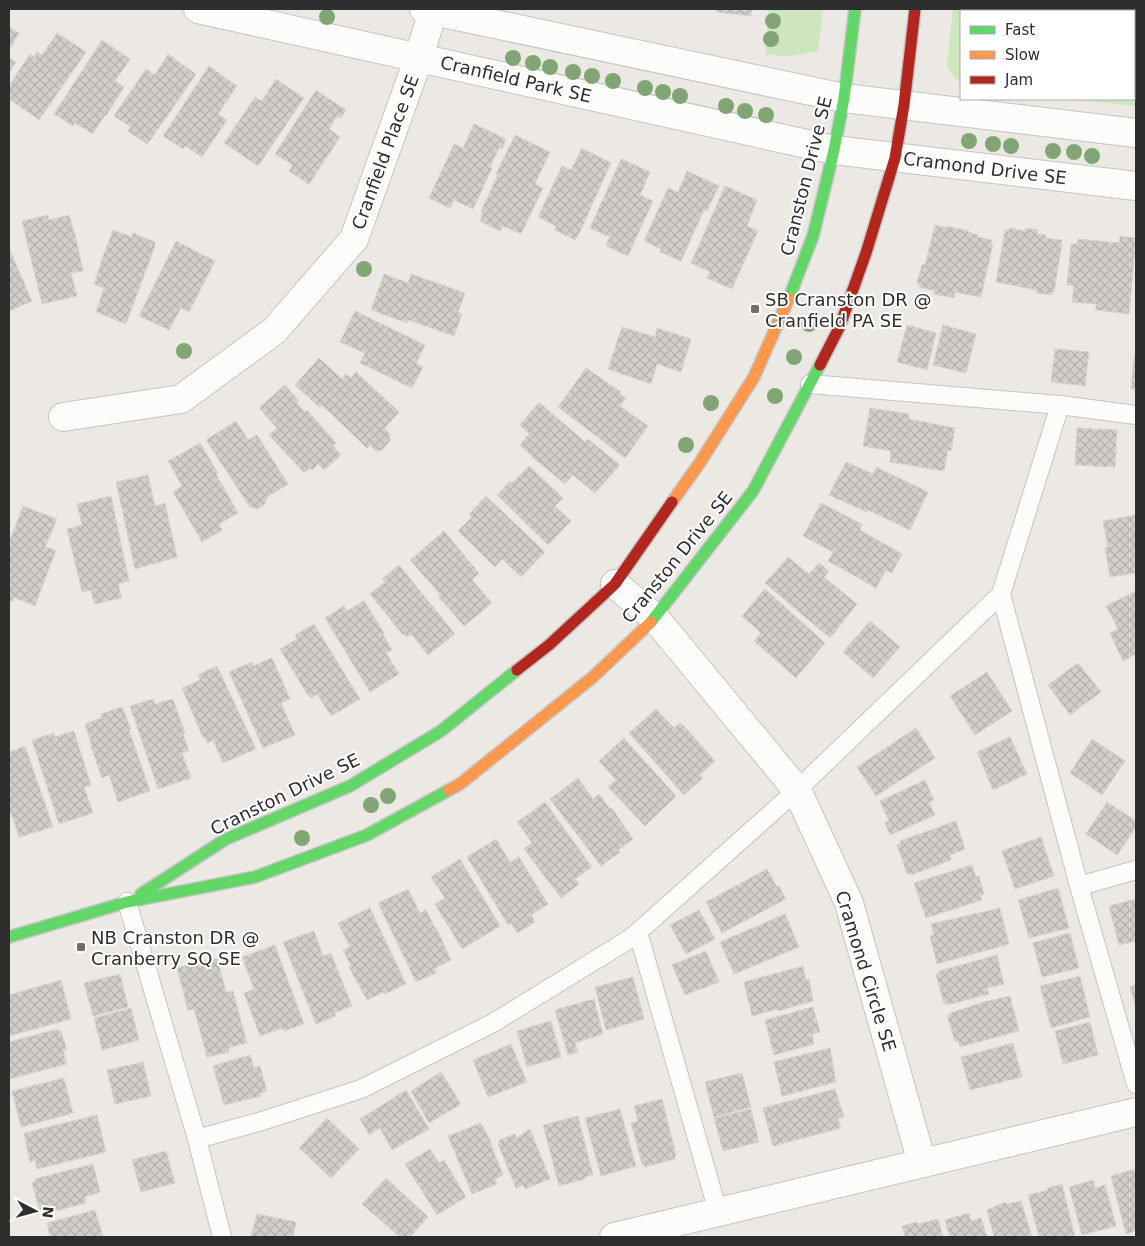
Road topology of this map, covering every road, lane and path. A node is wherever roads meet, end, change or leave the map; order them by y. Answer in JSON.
{"nodes":[{"id":1,"x":198,"y":9,"type":"edge"},
{"id":2,"x":855,"y":9,"type":"edge"},
{"id":3,"x":915,"y":9,"type":"edge"},
{"id":4,"x":428,"y":10,"type":"edge"},
{"id":5,"x":419,"y":57,"type":"junction"},
{"id":6,"x":844,"y":98,"type":"junction"},
{"id":7,"x":904,"y":105,"type":"junction"},
{"id":8,"x":1136,"y":133,"type":"edge"},
{"id":9,"x":834,"y":150,"type":"junction"},
{"id":10,"x":895,"y":158,"type":"junction"},
{"id":11,"x":1136,"y":186,"type":"edge"},
{"id":12,"x":810,"y":384,"type":"junction"},
{"id":13,"x":1060,"y":405,"type":"junction"},
{"id":14,"x":1136,"y":415,"type":"edge"},
{"id":15,"x":63,"y":417,"type":"dead end"},
{"id":16,"x":615,"y":584,"type":"junction"},
{"id":17,"x":1000,"y":594,"type":"junction"},
{"id":18,"x":655,"y":618,"type":"junction"},
{"id":19,"x":797,"y":790,"type":"junction"},
{"id":20,"x":1136,"y":870,"type":"edge"},
{"id":21,"x":1079,"y":886,"type":"junction"},
{"id":22,"x":127,"y":902,"type":"junction"},
{"id":23,"x":638,"y":932,"type":"junction"},
{"id":24,"x":9,"y":937,"type":"edge"},
{"id":25,"x":1136,"y":1084,"type":"edge"},
{"id":26,"x":1136,"y":1112,"type":"edge"},
{"id":27,"x":197,"y":1139,"type":"junction"},
{"id":28,"x":922,"y":1163,"type":"junction"},
{"id":29,"x":718,"y":1212,"type":"junction"},
{"id":30,"x":222,"y":1237,"type":"edge"},
{"id":31,"x":614,"y":1237,"type":"edge"}],
"edges":[{"from":1,"to":5,"type":"street","name":"Cranfield Park SE"},
{"from":2,"to":6,"type":"street","name":"Cranston Drive SE"},
{"from":3,"to":7,"type":"street","name":"Cranston Drive SE"},
{"from":4,"to":5,"type":"street","name":"Cranfield Place SE"},
{"from":4,"to":6,"type":"street"},
{"from":5,"to":9,"type":"street","name":"Cranfield Park SE"},
{"from":5,"to":15,"type":"street","name":"Cranfield Place SE"},
{"from":6,"to":7,"type":"street"},
{"from":6,"to":9,"type":"street","name":"Cranston Drive SE"},
{"from":7,"to":8,"type":"street"},
{"from":7,"to":10,"type":"street","name":"Cranston Drive SE"},
{"from":9,"to":10,"type":"street","name":"Cramond Drive SE"},
{"from":9,"to":16,"type":"street","name":"Cranston Drive SE"},
{"from":10,"to":11,"type":"street","name":"Cramond Drive SE"},
{"from":10,"to":12,"type":"street","name":"Cranston Drive SE"},
{"from":12,"to":13,"type":"lane"},
{"from":12,"to":18,"type":"street","name":"Cranston Drive SE"},
{"from":13,"to":14,"type":"lane"},
{"from":13,"to":17,"type":"lane"},
{"from":16,"to":18,"type":"street","name":"Cramond Circle SE"},
{"from":16,"to":22,"type":"street","name":"Cranston Drive SE"},
{"from":17,"to":19,"type":"lane"},
{"from":17,"to":21,"type":"lane"},
{"from":18,"to":19,"type":"street","name":"Cramond Circle SE"},
{"from":18,"to":22,"type":"street","name":"Cranston Drive SE"},
{"from":19,"to":23,"type":"lane"},
{"from":19,"to":28,"type":"street","name":"Cramond Circle SE"},
{"from":20,"to":21,"type":"lane"},
{"from":21,"to":25,"type":"lane"},
{"from":22,"to":24,"type":"street","name":"Cranston Drive SE"},
{"from":22,"to":27,"type":"lane"},
{"from":23,"to":27,"type":"lane"},
{"from":23,"to":29,"type":"lane"},
{"from":26,"to":28,"type":"street"},
{"from":27,"to":30,"type":"lane"},
{"from":28,"to":29,"type":"street"},
{"from":29,"to":31,"type":"street"}]}
